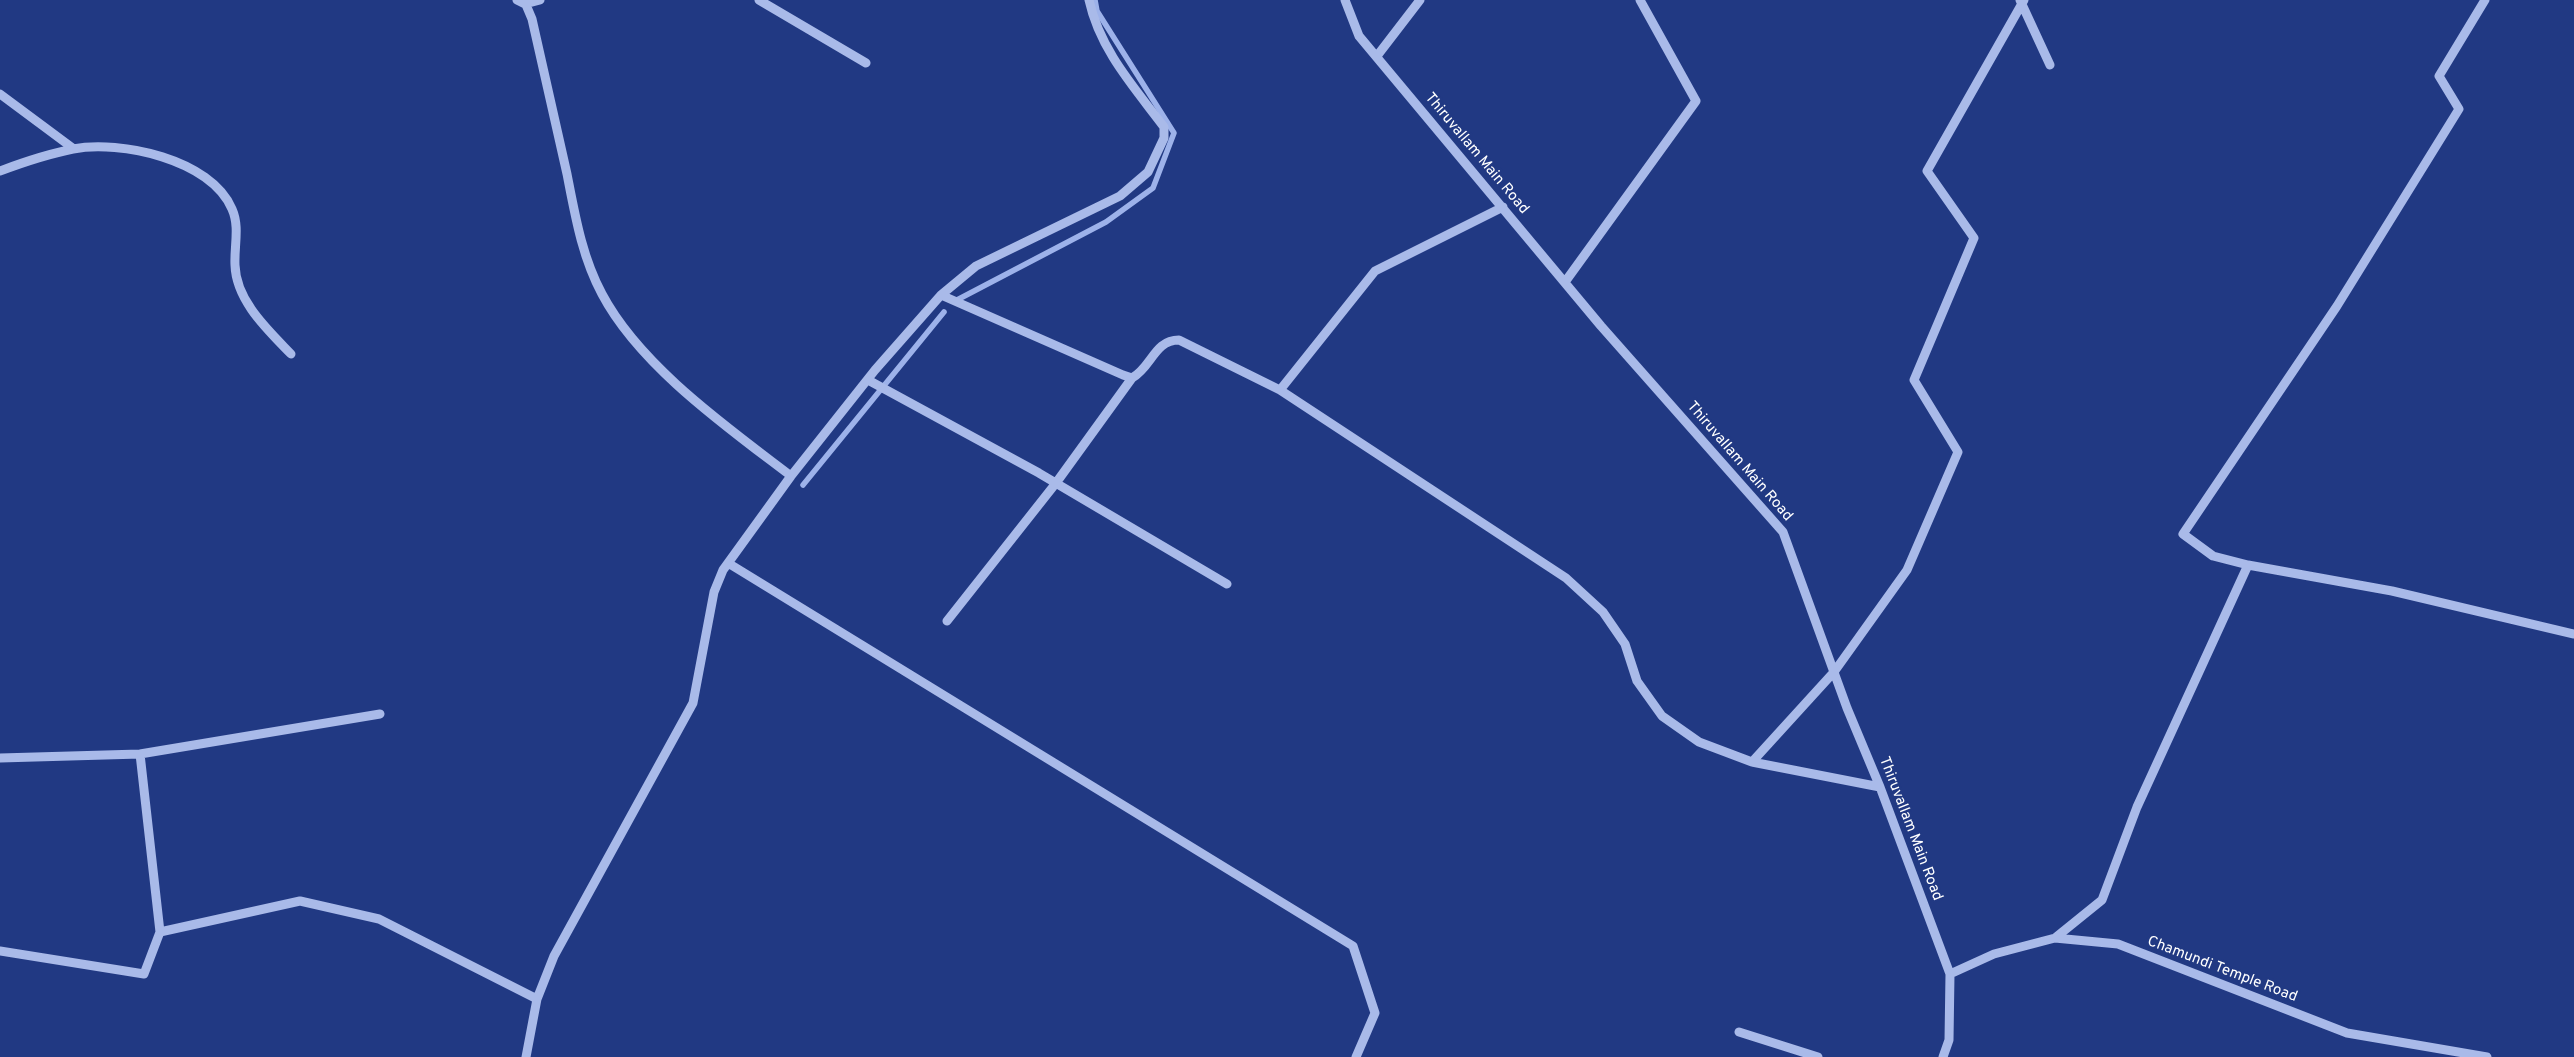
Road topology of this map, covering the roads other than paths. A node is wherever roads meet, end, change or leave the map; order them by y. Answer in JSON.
{"nodes":[{"id":1,"x":540,"y":0,"type":"edge"},
{"id":2,"x":759,"y":0,"type":"edge"},
{"id":3,"x":1089,"y":0,"type":"edge"},
{"id":4,"x":1346,"y":0,"type":"edge"},
{"id":5,"x":1420,"y":0,"type":"edge"},
{"id":6,"x":1640,"y":0,"type":"edge"},
{"id":7,"x":2485,"y":0,"type":"edge"},
{"id":8,"x":522,"y":1,"type":"edge"},
{"id":9,"x":2022,"y":1,"type":"edge"},
{"id":10,"x":1377,"y":56,"type":"junction"},
{"id":11,"x":866,"y":63,"type":"dead end"},
{"id":12,"x":2050,"y":65,"type":"dead end"},
{"id":13,"x":0,"y":94,"type":"edge"},
{"id":14,"x":74,"y":149,"type":"junction"},
{"id":15,"x":0,"y":170,"type":"edge"},
{"id":16,"x":1503,"y":207,"type":"junction"},
{"id":17,"x":1565,"y":282,"type":"junction"},
{"id":18,"x":941,"y":295,"type":"junction"},
{"id":19,"x":291,"y":354,"type":"dead end"},
{"id":20,"x":1132,"y":378,"type":"junction"},
{"id":21,"x":868,"y":380,"type":"junction"},
{"id":22,"x":1280,"y":390,"type":"junction"},
{"id":23,"x":791,"y":476,"type":"junction"},
{"id":24,"x":1056,"y":482,"type":"junction"},
{"id":25,"x":728,"y":563,"type":"junction"},
{"id":26,"x":2248,"y":565,"type":"junction"},
{"id":27,"x":1227,"y":584,"type":"dead end"},
{"id":28,"x":947,"y":621,"type":"dead end"},
{"id":29,"x":2574,"y":634,"type":"edge"},
{"id":30,"x":1834,"y":672,"type":"junction"},
{"id":31,"x":380,"y":714,"type":"dead end"},
{"id":32,"x":140,"y":754,"type":"junction"},
{"id":33,"x":0,"y":758,"type":"edge"},
{"id":34,"x":1752,"y":762,"type":"junction"},
{"id":35,"x":1880,"y":787,"type":"junction"},
{"id":36,"x":160,"y":932,"type":"junction"},
{"id":37,"x":2055,"y":938,"type":"junction"},
{"id":38,"x":0,"y":951,"type":"edge"},
{"id":39,"x":1950,"y":974,"type":"junction"},
{"id":40,"x":537,"y":999,"type":"junction"},
{"id":41,"x":1739,"y":1032,"type":"dead end"},
{"id":42,"x":526,"y":1057,"type":"edge"},
{"id":43,"x":1356,"y":1057,"type":"edge"},
{"id":44,"x":1818,"y":1057,"type":"edge"},
{"id":45,"x":1943,"y":1057,"type":"edge"},
{"id":46,"x":2486,"y":1057,"type":"edge"}],
"edges":[{"from":1,"to":8,"type":"street"},
{"from":2,"to":11,"type":"street"},
{"from":3,"to":18,"type":"street"},
{"from":4,"to":10,"type":"street","name":"Thiruvallam Main Road"},
{"from":5,"to":10,"type":"street"},
{"from":6,"to":17,"type":"street"},
{"from":7,"to":26,"type":"street"},
{"from":8,"to":23,"type":"street"},
{"from":9,"to":12,"type":"street"},
{"from":9,"to":30,"type":"street"},
{"from":10,"to":16,"type":"street","name":"Thiruvallam Main Road"},
{"from":13,"to":14,"type":"street"},
{"from":14,"to":15,"type":"street"},
{"from":14,"to":19,"type":"street"},
{"from":16,"to":17,"type":"street","name":"Thiruvallam Main Road"},
{"from":16,"to":22,"type":"street"},
{"from":17,"to":30,"type":"street","name":"Thiruvallam Main Road"},
{"from":18,"to":20,"type":"street"},
{"from":18,"to":21,"type":"street"},
{"from":20,"to":22,"type":"street"},
{"from":20,"to":24,"type":"street"},
{"from":21,"to":23,"type":"street"},
{"from":21,"to":24,"type":"street"},
{"from":22,"to":34,"type":"street"},
{"from":23,"to":25,"type":"street"},
{"from":24,"to":27,"type":"street"},
{"from":24,"to":28,"type":"street"},
{"from":25,"to":40,"type":"street"},
{"from":25,"to":43,"type":"street"},
{"from":26,"to":29,"type":"street"},
{"from":26,"to":37,"type":"street"},
{"from":30,"to":34,"type":"street"},
{"from":30,"to":35,"type":"street","name":"Thiruvallam Main Road"},
{"from":31,"to":32,"type":"street"},
{"from":32,"to":33,"type":"street"},
{"from":32,"to":36,"type":"street"},
{"from":34,"to":35,"type":"street"},
{"from":35,"to":39,"type":"street","name":"Thiruvallam Main Road"},
{"from":36,"to":38,"type":"street"},
{"from":36,"to":40,"type":"street"},
{"from":37,"to":39,"type":"street","name":"Chamundi Temple Road"},
{"from":37,"to":46,"type":"street","name":"Chamundi Temple Road"},
{"from":39,"to":45,"type":"street","name":"Thiruvallam Main Road"},
{"from":40,"to":42,"type":"street"},
{"from":41,"to":44,"type":"street"}]}
